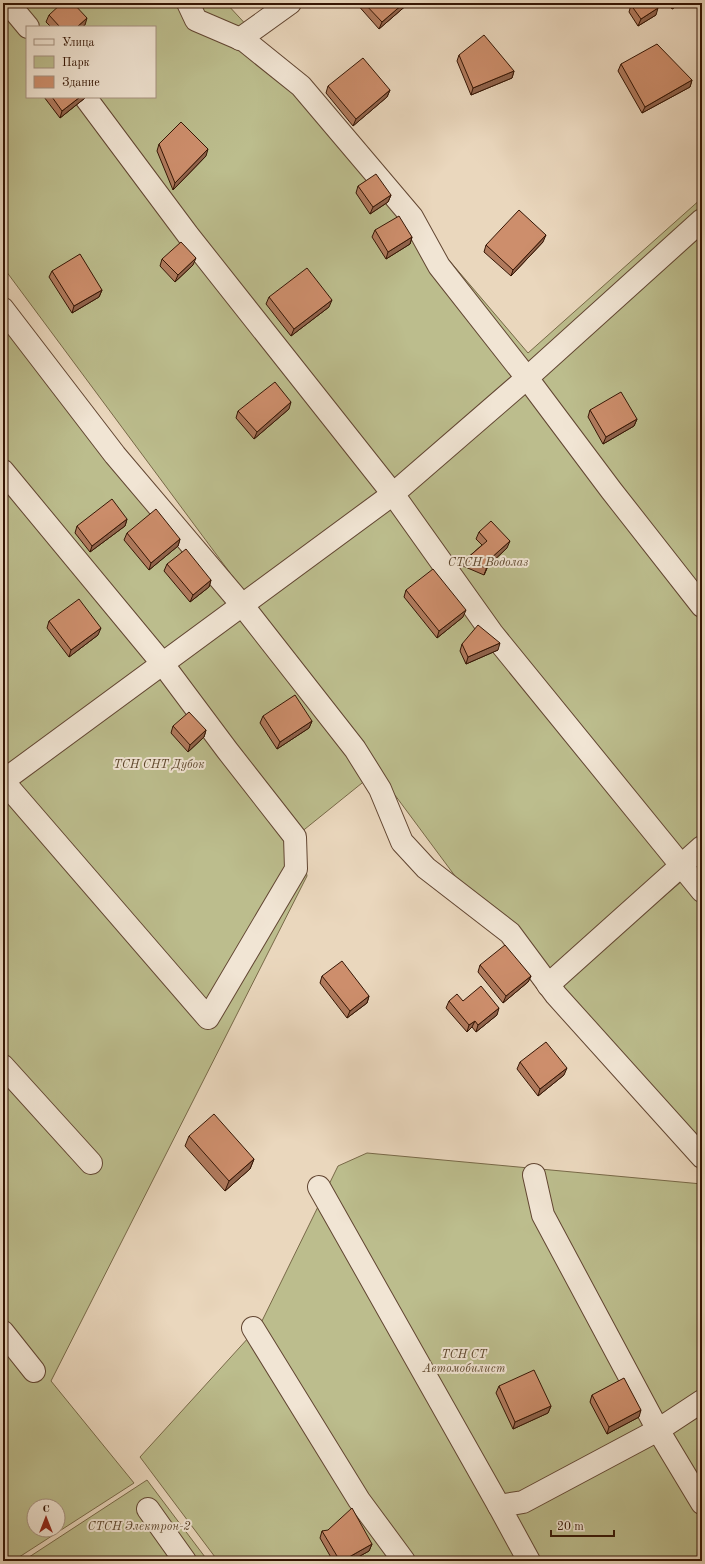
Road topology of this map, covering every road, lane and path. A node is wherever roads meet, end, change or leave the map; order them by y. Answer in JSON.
{"nodes":[{"id":1,"x":8,"y":3,"type":"edge"},
{"id":2,"x":188,"y":3,"type":"edge"},
{"id":3,"x":290,"y":3,"type":"edge"},
{"id":4,"x":27,"y":26,"type":"edge"},
{"id":5,"x":240,"y":39,"type":"junction"},
{"id":6,"x":86,"y":98,"type":"edge"},
{"id":7,"x":699,"y":228,"type":"edge"},
{"id":8,"x":3,"y":309,"type":"edge"},
{"id":9,"x":527,"y":378,"type":"junction"},
{"id":10,"x":3,"y":471,"type":"edge"},
{"id":11,"x":394,"y":494,"type":"junction"},
{"id":12,"x":243,"y":606,"type":"junction"},
{"id":13,"x":702,"y":606,"type":"edge"},
{"id":14,"x":162,"y":664,"type":"junction"},
{"id":15,"x":3,"y":781,"type":"edge"},
{"id":16,"x":702,"y":847,"type":"edge"},
{"id":17,"x":680,"y":866,"type":"junction"},
{"id":18,"x":702,"y":891,"type":"edge"},
{"id":19,"x":548,"y":985,"type":"junction"},
{"id":20,"x":3,"y":1066,"type":"edge"},
{"id":21,"x":702,"y":1157,"type":"edge"},
{"id":22,"x":91,"y":1163,"type":"dead end"},
{"id":23,"x":534,"y":1176,"type":"dead end"},
{"id":24,"x":319,"y":1187,"type":"dead end"},
{"id":25,"x":253,"y":1328,"type":"dead end"},
{"id":26,"x":3,"y":1332,"type":"edge"},
{"id":27,"x":34,"y":1371,"type":"dead end"},
{"id":28,"x":702,"y":1401,"type":"edge"},
{"id":29,"x":658,"y":1430,"type":"junction"},
{"id":30,"x":702,"y":1503,"type":"edge"},
{"id":31,"x":499,"y":1506,"type":"junction"},
{"id":32,"x":148,"y":1510,"type":"dead end"},
{"id":33,"x":185,"y":1561,"type":"edge"},
{"id":34,"x":404,"y":1561,"type":"edge"},
{"id":35,"x":529,"y":1561,"type":"edge"}],
"edges":[{"from":1,"to":4,"type":"street"},
{"from":2,"to":5,"type":"street"},
{"from":3,"to":5,"type":"street"},
{"from":5,"to":9,"type":"street"},
{"from":6,"to":11,"type":"street"},
{"from":7,"to":9,"type":"street"},
{"from":8,"to":12,"type":"street"},
{"from":9,"to":11,"type":"street"},
{"from":9,"to":13,"type":"street"},
{"from":10,"to":14,"type":"street"},
{"from":11,"to":12,"type":"street"},
{"from":11,"to":17,"type":"street"},
{"from":12,"to":14,"type":"street"},
{"from":12,"to":19,"type":"street"},
{"from":14,"to":15,"type":"street"},
{"from":14,"to":15,"type":"street"},
{"from":16,"to":17,"type":"street"},
{"from":17,"to":18,"type":"street"},
{"from":17,"to":19,"type":"street"},
{"from":19,"to":21,"type":"street"},
{"from":20,"to":22,"type":"street"},
{"from":23,"to":29,"type":"street"},
{"from":24,"to":31,"type":"street"},
{"from":25,"to":34,"type":"street"},
{"from":26,"to":27,"type":"street"},
{"from":28,"to":29,"type":"street"},
{"from":29,"to":30,"type":"street"},
{"from":29,"to":31,"type":"street"},
{"from":31,"to":35,"type":"street"},
{"from":32,"to":33,"type":"street"}]}
